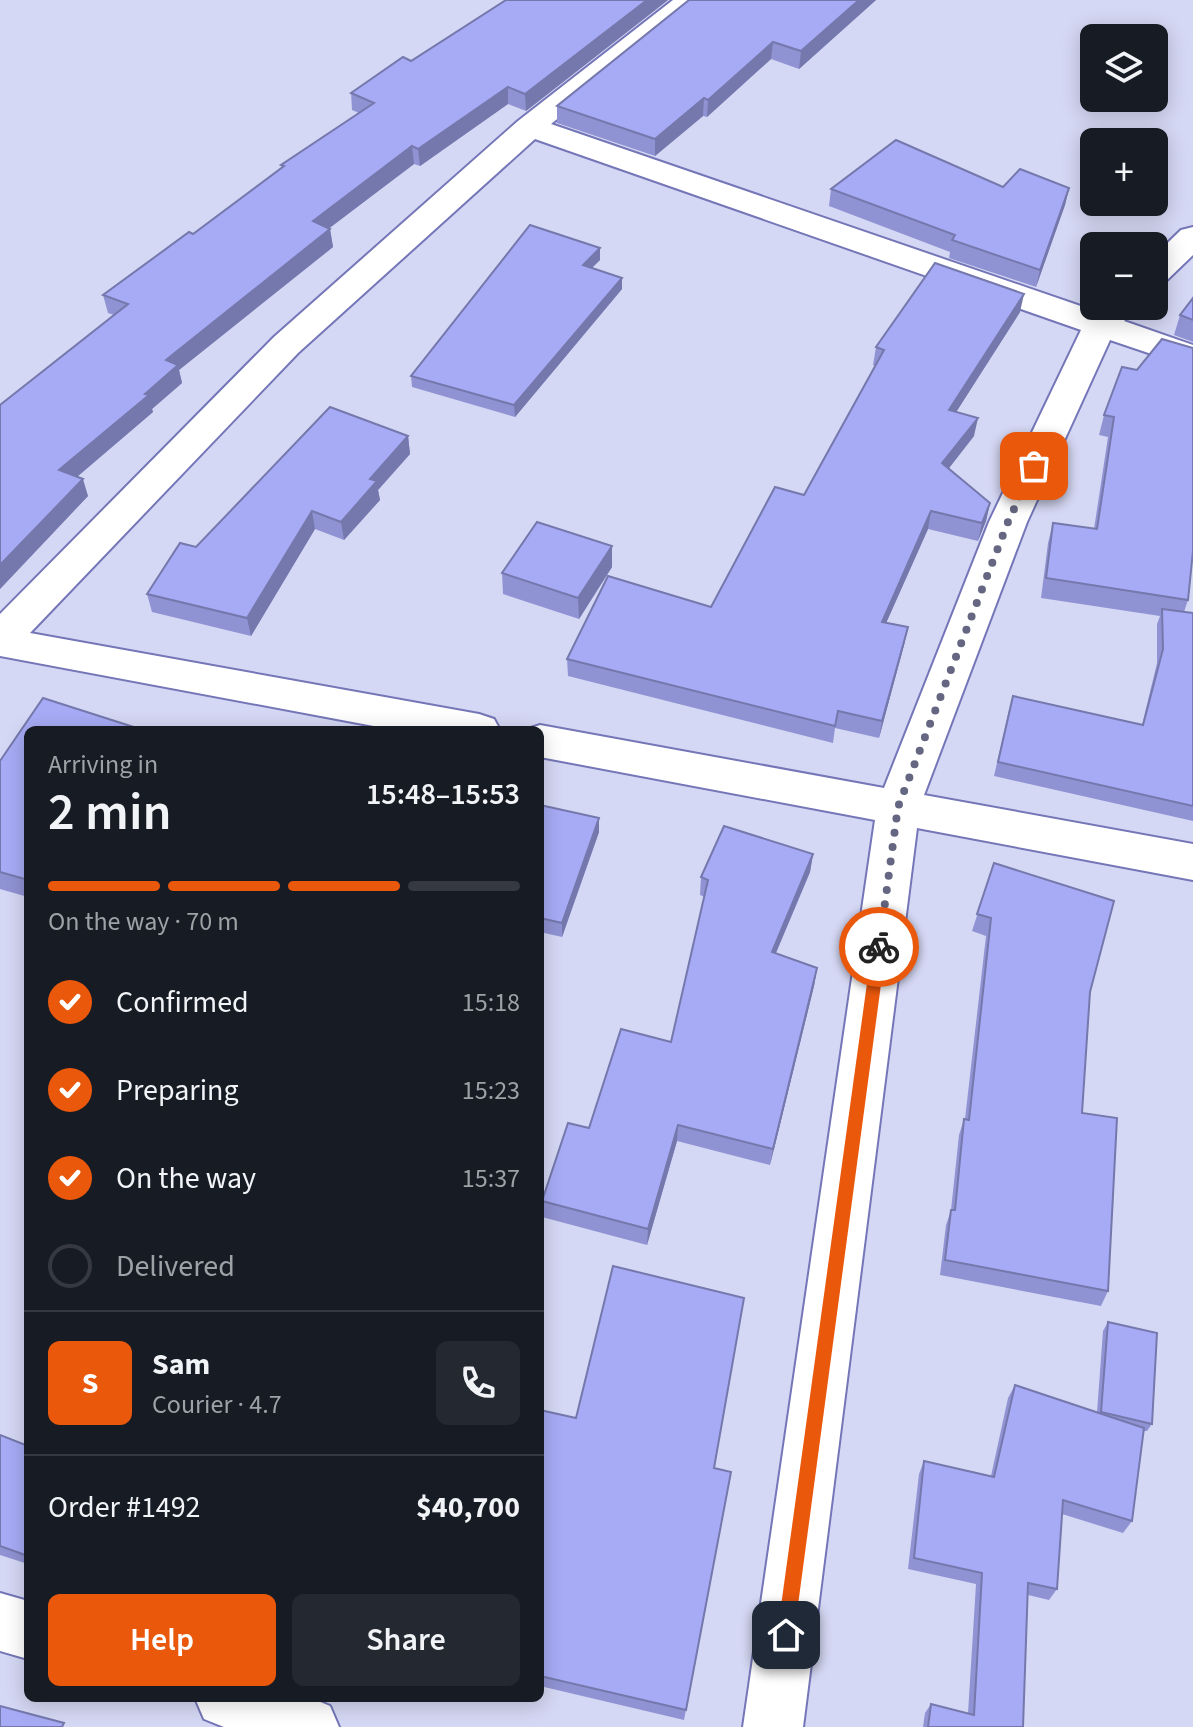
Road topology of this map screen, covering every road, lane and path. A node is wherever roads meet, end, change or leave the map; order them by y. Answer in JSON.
{"nodes":[{"id":1,"x":691,"y":0,"type":"edge"},
{"id":2,"x":529,"y":127,"type":"junction"},
{"id":3,"x":1193,"y":237,"type":"edge"},
{"id":4,"x":1168,"y":261,"type":"edge"},
{"id":5,"x":1080,"y":306,"type":"edge"},
{"id":6,"x":1108,"y":320,"type":"edge"},
{"id":7,"x":1118,"y":320,"type":"edge"},
{"id":8,"x":1193,"y":357,"type":"edge"},
{"id":9,"x":0,"y":640,"type":"edge"},
{"id":10,"x":458,"y":726,"type":"edge"},
{"id":11,"x":544,"y":742,"type":"edge"},
{"id":12,"x":898,"y":807,"type":"junction"},
{"id":13,"x":1193,"y":862,"type":"edge"},
{"id":14,"x":0,"y":1622,"type":"edge"},
{"id":15,"x":24,"y":1629,"type":"edge"},
{"id":16,"x":237,"y":1702,"type":"edge"},
{"id":17,"x":309,"y":1727,"type":"edge"},
{"id":18,"x":773,"y":1727,"type":"edge"}],
"edges":[{"from":1,"to":2,"type":"street"},
{"from":2,"to":5,"type":"street"},
{"from":2,"to":9,"type":"street"},
{"from":3,"to":4,"type":"street"},
{"from":6,"to":12,"type":"street"},
{"from":7,"to":8,"type":"street"},
{"from":9,"to":10,"type":"street"},
{"from":11,"to":12,"type":"street"},
{"from":12,"to":13,"type":"street"},
{"from":12,"to":18,"type":"street"},
{"from":14,"to":15,"type":"street"},
{"from":16,"to":17,"type":"street"}]}
